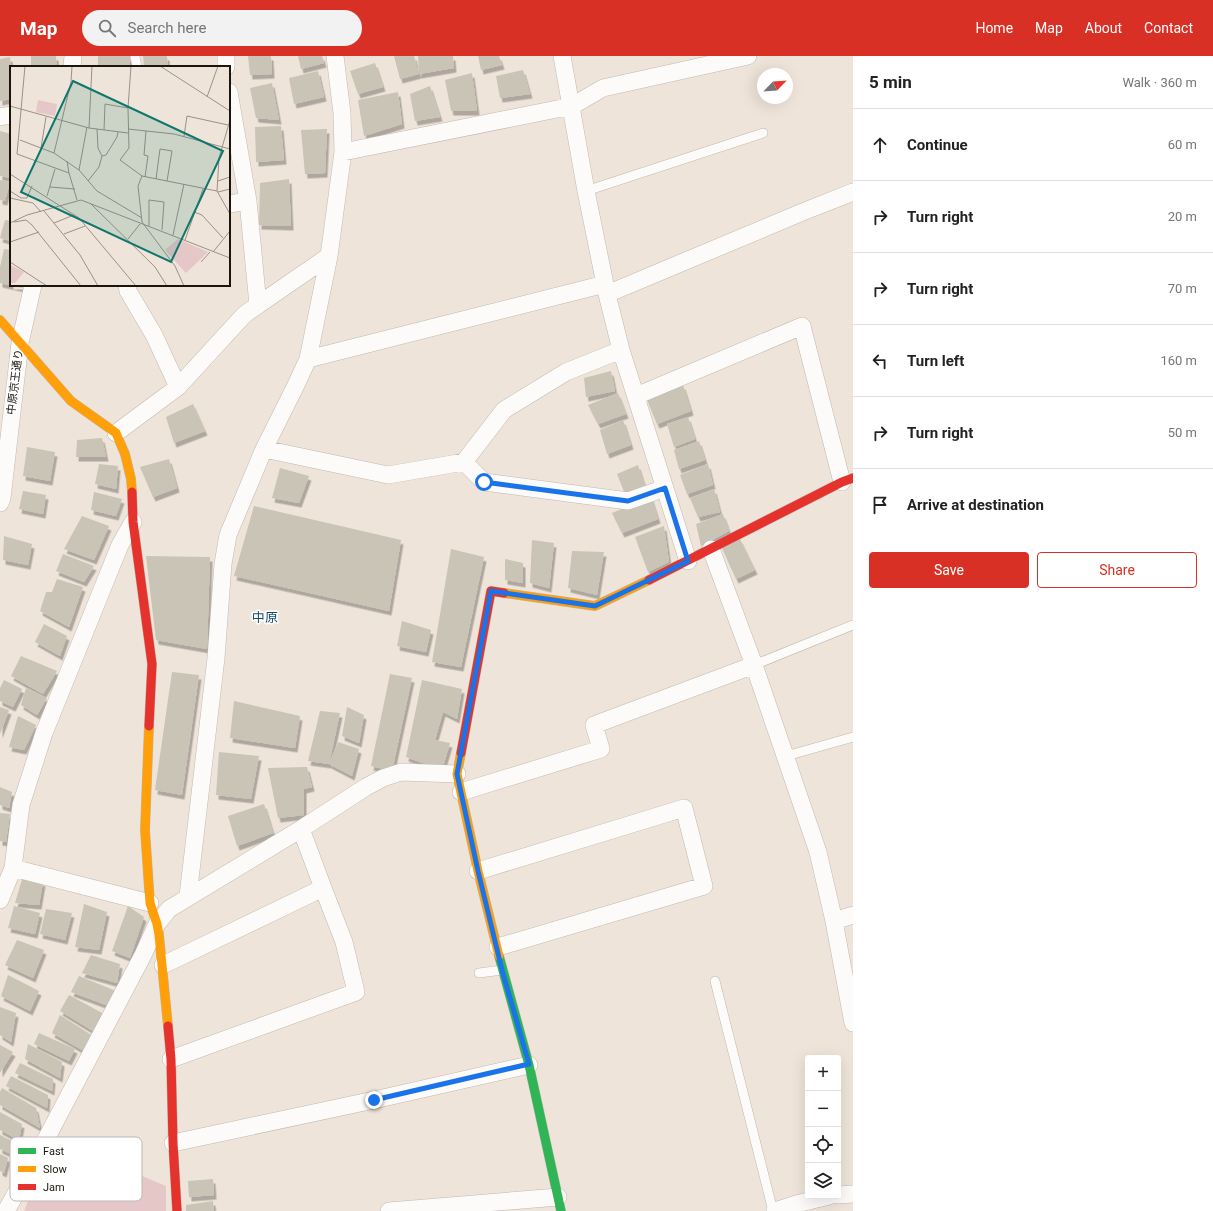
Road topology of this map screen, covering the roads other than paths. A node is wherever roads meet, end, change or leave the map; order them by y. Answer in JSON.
{"nodes":[{"id":1,"x":73,"y":56,"type":"edge"},
{"id":2,"x":135,"y":56,"type":"edge"},
{"id":3,"x":335,"y":56,"type":"edge"},
{"id":4,"x":562,"y":56,"type":"edge"},
{"id":5,"x":748,"y":56,"type":"edge"},
{"id":6,"x":72,"y":66,"type":"edge"},
{"id":7,"x":137,"y":66,"type":"edge"},
{"id":8,"x":230,"y":98,"type":"edge"},
{"id":9,"x":572,"y":106,"type":"junction"},
{"id":10,"x":10,"y":115,"type":"edge"},
{"id":11,"x":0,"y":117,"type":"edge"},
{"id":12,"x":763,"y":133,"type":"dead end"},
{"id":13,"x":343,"y":152,"type":"junction"},
{"id":14,"x":586,"y":191,"type":"junction"},
{"id":15,"x":853,"y":192,"type":"edge"},
{"id":16,"x":248,"y":202,"type":"junction"},
{"id":17,"x":230,"y":204,"type":"edge"},
{"id":18,"x":328,"y":256,"type":"junction"},
{"id":19,"x":33,"y":286,"type":"edge"},
{"id":20,"x":126,"y":286,"type":"edge"},
{"id":21,"x":606,"y":289,"type":"junction"},
{"id":22,"x":258,"y":305,"type":"junction"},
{"id":23,"x":0,"y":320,"type":"edge"},
{"id":24,"x":20,"y":343,"type":"junction"},
{"id":25,"x":621,"y":350,"type":"junction"},
{"id":26,"x":308,"y":358,"type":"junction"},
{"id":27,"x":178,"y":387,"type":"junction"},
{"id":28,"x":636,"y":396,"type":"junction"},
{"id":29,"x":116,"y":433,"type":"junction"},
{"id":30,"x":264,"y":449,"type":"junction"},
{"id":31,"x":3,"y":454,"type":"edge"},
{"id":32,"x":464,"y":462,"type":"junction"},
{"id":33,"x":848,"y":480,"type":"edge"},
{"id":34,"x":665,"y":488,"type":"junction"},
{"id":35,"x":0,"y":503,"type":"edge"},
{"id":36,"x":133,"y":522,"type":"junction"},
{"id":37,"x":711,"y":549,"type":"junction"},
{"id":38,"x":688,"y":561,"type":"junction"},
{"id":39,"x":853,"y":625,"type":"edge"},
{"id":40,"x":754,"y":665,"type":"junction"},
{"id":41,"x":853,"y":737,"type":"edge"},
{"id":42,"x":786,"y":756,"type":"junction"},
{"id":43,"x":457,"y":774,"type":"junction"},
{"id":44,"x":461,"y":792,"type":"junction"},
{"id":45,"x":301,"y":829,"type":"junction"},
{"id":46,"x":13,"y":868,"type":"junction"},
{"id":47,"x":478,"y":871,"type":"junction"},
{"id":48,"x":323,"y":888,"type":"junction"},
{"id":49,"x":188,"y":896,"type":"junction"},
{"id":50,"x":0,"y":900,"type":"edge"},
{"id":51,"x":150,"y":903,"type":"junction"},
{"id":52,"x":853,"y":915,"type":"edge"},
{"id":53,"x":834,"y":921,"type":"junction"},
{"id":54,"x":158,"y":924,"type":"junction"},
{"id":55,"x":498,"y":947,"type":"junction"},
{"id":56,"x":163,"y":965,"type":"junction"},
{"id":57,"x":502,"y":970,"type":"junction"},
{"id":58,"x":479,"y":973,"type":"dead end"},
{"id":59,"x":715,"y":981,"type":"dead end"},
{"id":60,"x":853,"y":1023,"type":"edge"},
{"id":61,"x":171,"y":1059,"type":"junction"},
{"id":62,"x":529,"y":1064,"type":"junction"},
{"id":63,"x":48,"y":1137,"type":"edge"},
{"id":64,"x":173,"y":1143,"type":"junction"},
{"id":65,"x":853,"y":1194,"type":"edge"},
{"id":66,"x":841,"y":1195,"type":"edge"},
{"id":67,"x":817,"y":1199,"type":"edge"},
{"id":68,"x":12,"y":1201,"type":"edge"},
{"id":69,"x":559,"y":1204,"type":"edge"},
{"id":70,"x":6,"y":1211,"type":"edge"},
{"id":71,"x":177,"y":1211,"type":"edge"},
{"id":72,"x":389,"y":1211,"type":"edge"},
{"id":73,"x":774,"y":1211,"type":"edge"}],
"edges":[{"from":1,"to":6,"type":"street"},
{"from":2,"to":7,"type":"lane"},
{"from":3,"to":13,"type":"street"},
{"from":4,"to":9,"type":"street"},
{"from":5,"to":9,"type":"street"},
{"from":8,"to":16,"type":"street"},
{"from":9,"to":13,"type":"street"},
{"from":9,"to":14,"type":"street"},
{"from":10,"to":11,"type":"street"},
{"from":12,"to":14,"type":"lane"},
{"from":13,"to":18,"type":"street"},
{"from":14,"to":21,"type":"street"},
{"from":15,"to":21,"type":"street"},
{"from":16,"to":17,"type":"street"},
{"from":16,"to":22,"type":"street"},
{"from":18,"to":22,"type":"street"},
{"from":18,"to":26,"type":"street"},
{"from":19,"to":24,"type":"street","name":"中原京王通り"},
{"from":20,"to":27,"type":"street"},
{"from":21,"to":25,"type":"street"},
{"from":21,"to":26,"type":"street"},
{"from":22,"to":27,"type":"street"},
{"from":23,"to":24,"type":"street"},
{"from":24,"to":29,"type":"street"},
{"from":24,"to":31,"type":"street","name":"中原京王通り"},
{"from":25,"to":28,"type":"street"},
{"from":25,"to":32,"type":"street"},
{"from":26,"to":30,"type":"street"},
{"from":27,"to":29,"type":"street"},
{"from":28,"to":33,"type":"street"},
{"from":28,"to":34,"type":"street"},
{"from":29,"to":36,"type":"street"},
{"from":30,"to":32,"type":"street"},
{"from":30,"to":49,"type":"street"},
{"from":31,"to":35,"type":"street","name":"中原京王通り"},
{"from":32,"to":34,"type":"street"},
{"from":33,"to":37,"type":"street"},
{"from":34,"to":38,"type":"street"},
{"from":36,"to":46,"type":"street"},
{"from":36,"to":51,"type":"street"},
{"from":37,"to":38,"type":"street"},
{"from":37,"to":40,"type":"street"},
{"from":38,"to":43,"type":"street"},
{"from":39,"to":40,"type":"lane"},
{"from":40,"to":42,"type":"street"},
{"from":40,"to":44,"type":"street"},
{"from":41,"to":42,"type":"lane"},
{"from":42,"to":53,"type":"street"},
{"from":43,"to":44,"type":"street"},
{"from":43,"to":45,"type":"street"},
{"from":44,"to":47,"type":"street"},
{"from":45,"to":48,"type":"street"},
{"from":45,"to":49,"type":"street"},
{"from":46,"to":50,"type":"street"},
{"from":46,"to":51,"type":"street"},
{"from":47,"to":55,"type":"street"},
{"from":47,"to":55,"type":"street"},
{"from":48,"to":56,"type":"street"},
{"from":48,"to":61,"type":"street"},
{"from":49,"to":54,"type":"street"},
{"from":51,"to":54,"type":"street"},
{"from":52,"to":53,"type":"street"},
{"from":53,"to":60,"type":"street"},
{"from":54,"to":56,"type":"street"},
{"from":54,"to":63,"type":"street"},
{"from":55,"to":57,"type":"street"},
{"from":56,"to":61,"type":"street"},
{"from":57,"to":58,"type":"lane"},
{"from":57,"to":62,"type":"street"},
{"from":59,"to":73,"type":"lane"},
{"from":61,"to":64,"type":"street"},
{"from":62,"to":64,"type":"street"},
{"from":62,"to":69,"type":"street"},
{"from":64,"to":71,"type":"street"},
{"from":65,"to":66,"type":"street"},
{"from":67,"to":73,"type":"street"},
{"from":68,"to":70,"type":"street"},
{"from":69,"to":72,"type":"street"}]}
